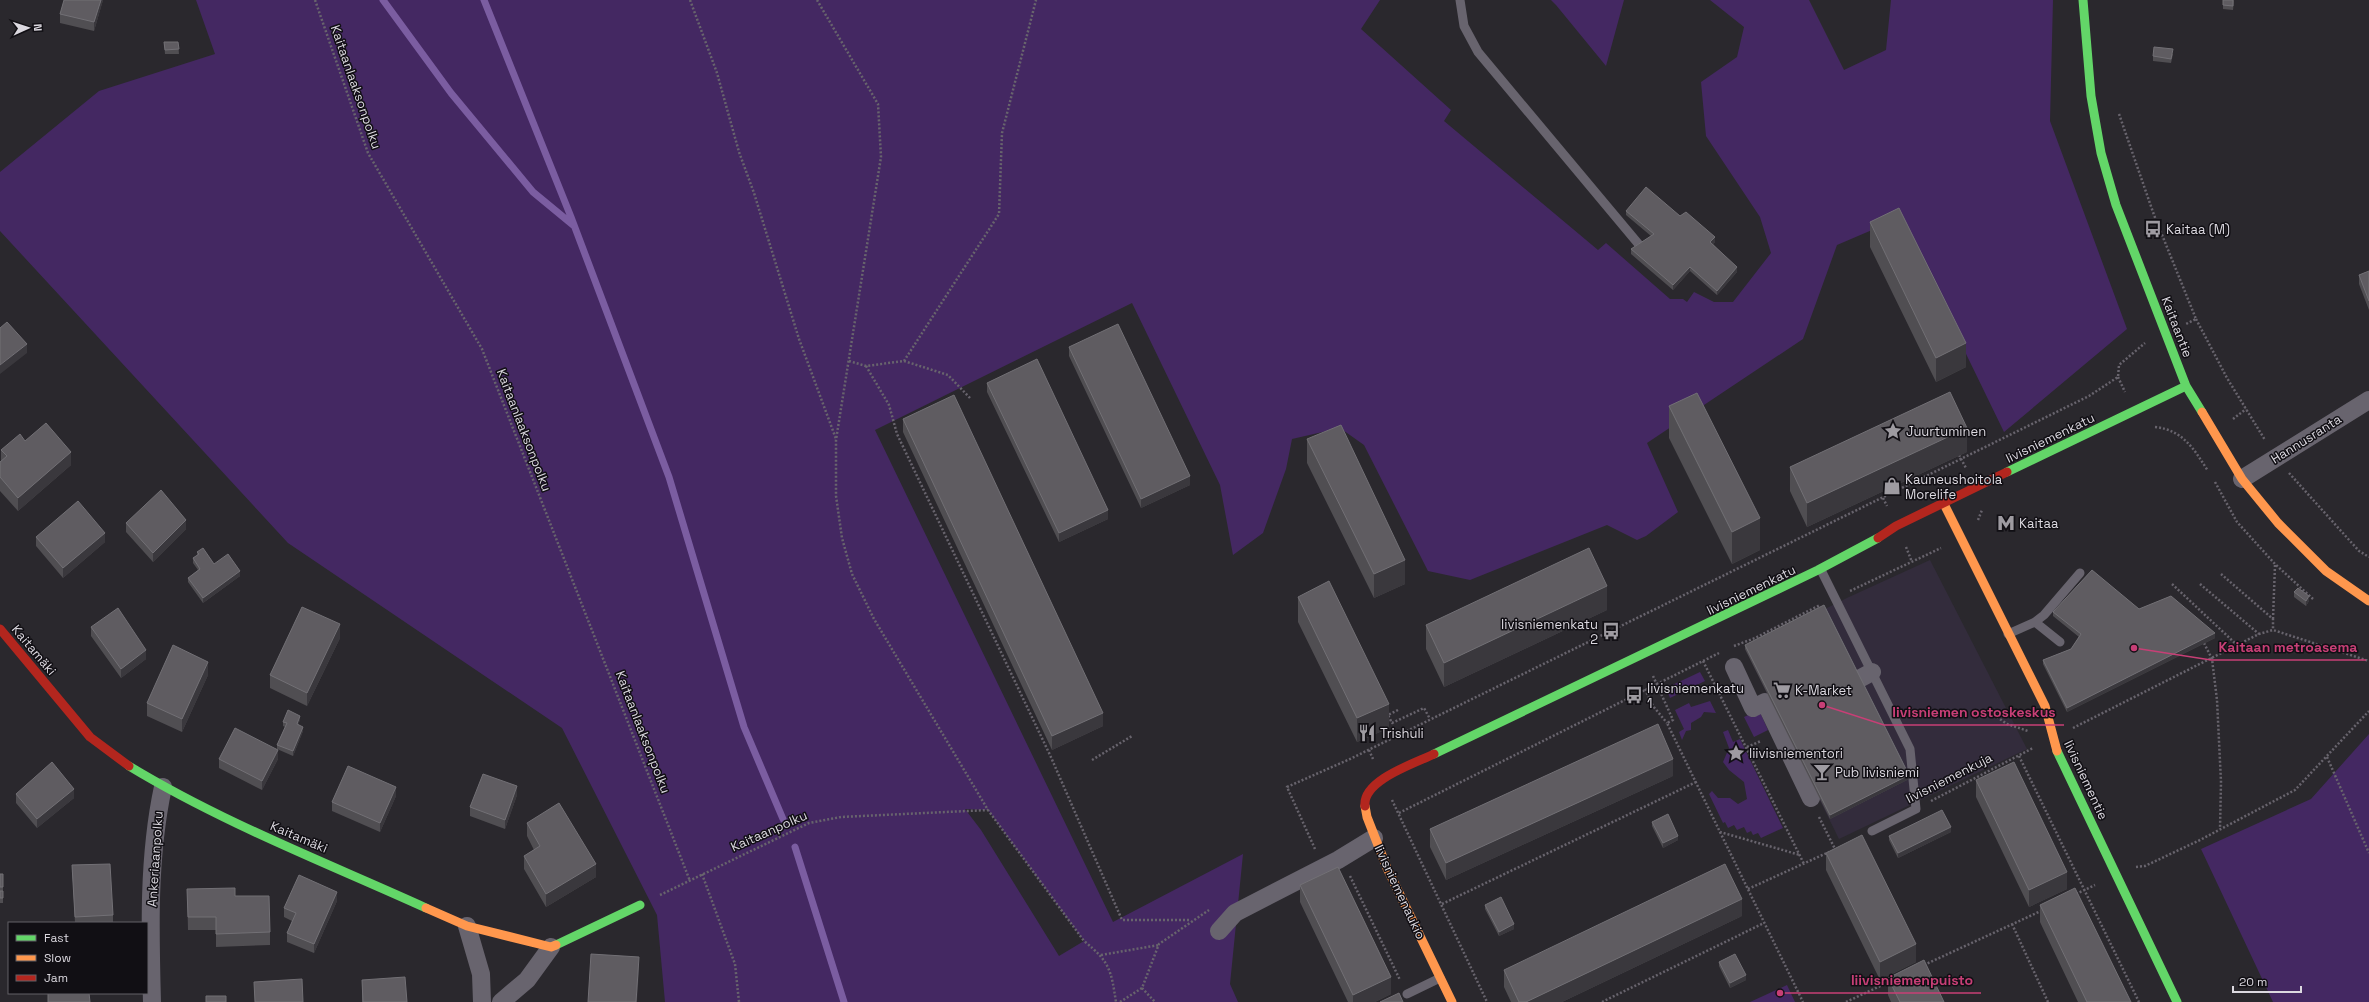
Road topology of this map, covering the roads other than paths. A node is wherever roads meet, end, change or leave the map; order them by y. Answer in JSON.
{"nodes":[{"id":1,"x":1460,"y":0,"type":"edge"},
{"id":2,"x":2083,"y":0,"type":"edge"},
{"id":3,"x":1641,"y":248,"type":"edge"},
{"id":4,"x":2186,"y":386,"type":"junction"},
{"id":5,"x":2369,"y":400,"type":"edge"},
{"id":6,"x":2242,"y":479,"type":"junction"},
{"id":7,"x":1944,"y":504,"type":"junction"},
{"id":8,"x":1821,"y":570,"type":"junction"},
{"id":9,"x":2080,"y":573,"type":"dead end"},
{"id":10,"x":2369,"y":602,"type":"edge"},
{"id":11,"x":2035,"y":622,"type":"junction"},
{"id":12,"x":0,"y":629,"type":"edge"},
{"id":13,"x":2008,"y":634,"type":"junction"},
{"id":14,"x":2060,"y":642,"type":"dead end"},
{"id":15,"x":1734,"y":667,"type":"dead end"},
{"id":16,"x":163,"y":787,"type":"junction"},
{"id":17,"x":1814,"y":805,"type":"road end"},
{"id":18,"x":1872,"y":831,"type":"dead end"},
{"id":19,"x":1374,"y":838,"type":"junction"},
{"id":20,"x":640,"y":906,"type":"road end"},
{"id":21,"x":467,"y":926,"type":"junction"},
{"id":22,"x":1220,"y":931,"type":"dead end"},
{"id":23,"x":551,"y":947,"type":"junction"},
{"id":24,"x":1440,"y":978,"type":"junction"},
{"id":25,"x":1407,"y":994,"type":"road end"},
{"id":26,"x":152,"y":1002,"type":"edge"},
{"id":27,"x":482,"y":1002,"type":"edge"},
{"id":28,"x":501,"y":1002,"type":"edge"},
{"id":29,"x":1452,"y":1002,"type":"edge"},
{"id":30,"x":2177,"y":1002,"type":"edge"}],
"edges":[{"from":1,"to":3,"type":"lane"},
{"from":2,"to":4,"type":"street","name":"Kaitaantie"},
{"from":4,"to":6,"type":"street","name":"Kaitaantie"},
{"from":4,"to":7,"type":"street","name":"Iivisniemenkatu"},
{"from":5,"to":6,"type":"street","name":"Hannusranta"},
{"from":6,"to":10,"type":"street","name":"Kaitaantie"},
{"from":7,"to":8,"type":"street","name":"Iivisniemenkatu"},
{"from":7,"to":13,"type":"street","name":"Iivisniementie"},
{"from":8,"to":18,"type":"lane","name":"Iivisniemenkuja"},
{"from":8,"to":19,"type":"street","name":"Iivisniemenkatu"},
{"from":9,"to":11,"type":"lane"},
{"from":11,"to":13,"type":"lane"},
{"from":11,"to":14,"type":"lane"},
{"from":12,"to":16,"type":"street","name":"Kaitamäki"},
{"from":13,"to":30,"type":"street","name":"Iivisniementie"},
{"from":15,"to":17,"type":"street"},
{"from":16,"to":21,"type":"street","name":"Kaitamäki"},
{"from":16,"to":26,"type":"street","name":"Ankeriaanpolku"},
{"from":19,"to":22,"type":"street","name":"Iivisniemenaukio"},
{"from":19,"to":24,"type":"street","name":"Iivisniemenaukio"},
{"from":20,"to":23,"type":"street"},
{"from":21,"to":23,"type":"street","name":"Kaitamäki"},
{"from":21,"to":27,"type":"street"},
{"from":23,"to":28,"type":"street"},
{"from":24,"to":25,"type":"lane"},
{"from":24,"to":29,"type":"street","name":"Iivisniemenaukio"}]}
